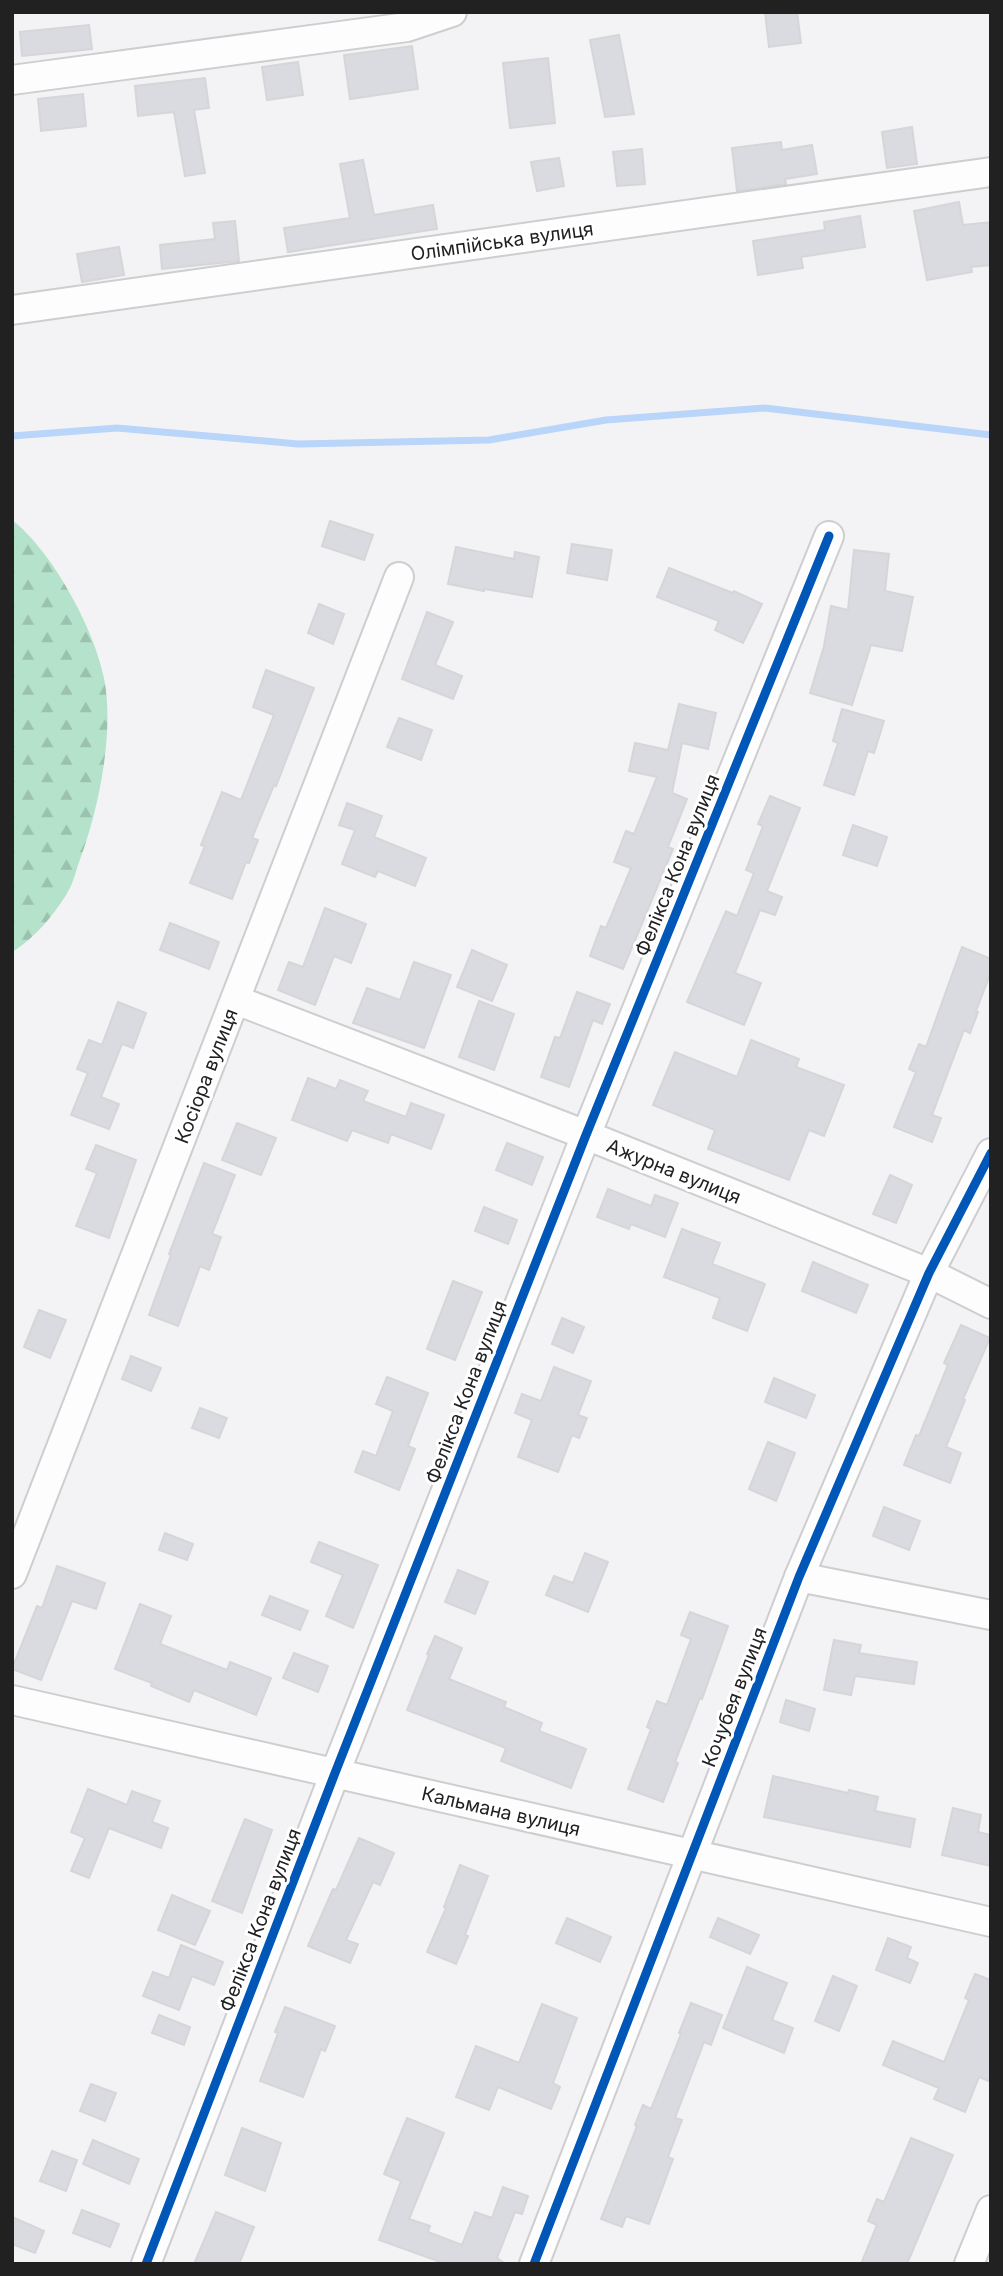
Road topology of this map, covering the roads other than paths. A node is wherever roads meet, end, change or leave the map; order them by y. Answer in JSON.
{"nodes":[{"id":1,"x":452,"y":12,"type":"edge"},
{"id":2,"x":12,"y":80,"type":"edge"},
{"id":3,"x":991,"y":172,"type":"edge"},
{"id":4,"x":12,"y":310,"type":"edge"},
{"id":5,"x":829,"y":536,"type":"dead end"},
{"id":6,"x":398,"y":578,"type":"dead end"},
{"id":7,"x":236,"y":1000,"type":"junction"},
{"id":8,"x":586,"y":1135,"type":"junction"},
{"id":9,"x":991,"y":1153,"type":"edge"},
{"id":10,"x":929,"y":1273,"type":"junction"},
{"id":11,"x":991,"y":1304,"type":"edge"},
{"id":12,"x":12,"y":1574,"type":"edge"},
{"id":13,"x":799,"y":1577,"type":"junction"},
{"id":14,"x":991,"y":1615,"type":"edge"},
{"id":15,"x":12,"y":1700,"type":"edge"},
{"id":16,"x":335,"y":1773,"type":"junction"},
{"id":17,"x":692,"y":1854,"type":"junction"},
{"id":18,"x":991,"y":1922,"type":"edge"},
{"id":19,"x":991,"y":2210,"type":"edge"},
{"id":20,"x":146,"y":2264,"type":"edge"},
{"id":21,"x":534,"y":2264,"type":"edge"},
{"id":22,"x":969,"y":2264,"type":"edge"}],
"edges":[{"from":1,"to":2,"type":"street"},
{"from":3,"to":4,"type":"street","name":"Олімпійська вулиця"},
{"from":5,"to":8,"type":"street","name":"Фелікса Кона вулиця"},
{"from":6,"to":7,"type":"street","name":"Косіора вулиця"},
{"from":7,"to":8,"type":"street","name":"Ажурна вулиця"},
{"from":7,"to":12,"type":"street","name":"Косіора вулиця"},
{"from":8,"to":10,"type":"street","name":"Ажурна вулиця"},
{"from":8,"to":16,"type":"street","name":"Фелікса Кона вулиця"},
{"from":9,"to":10,"type":"street","name":"Кочубея вулиця"},
{"from":10,"to":11,"type":"street","name":"Ажурна вулиця"},
{"from":10,"to":13,"type":"street","name":"Кочубея вулиця"},
{"from":13,"to":14,"type":"street"},
{"from":13,"to":17,"type":"street","name":"Кочубея вулиця"},
{"from":15,"to":16,"type":"street","name":"Кальмана вулиця"},
{"from":16,"to":17,"type":"street","name":"Кальмана вулиця"},
{"from":16,"to":20,"type":"street","name":"Фелікса Кона вулиця"},
{"from":17,"to":18,"type":"street","name":"Кальмана вулиця"},
{"from":17,"to":21,"type":"street","name":"Кочубея вулиця"},
{"from":19,"to":22,"type":"street"}]}
